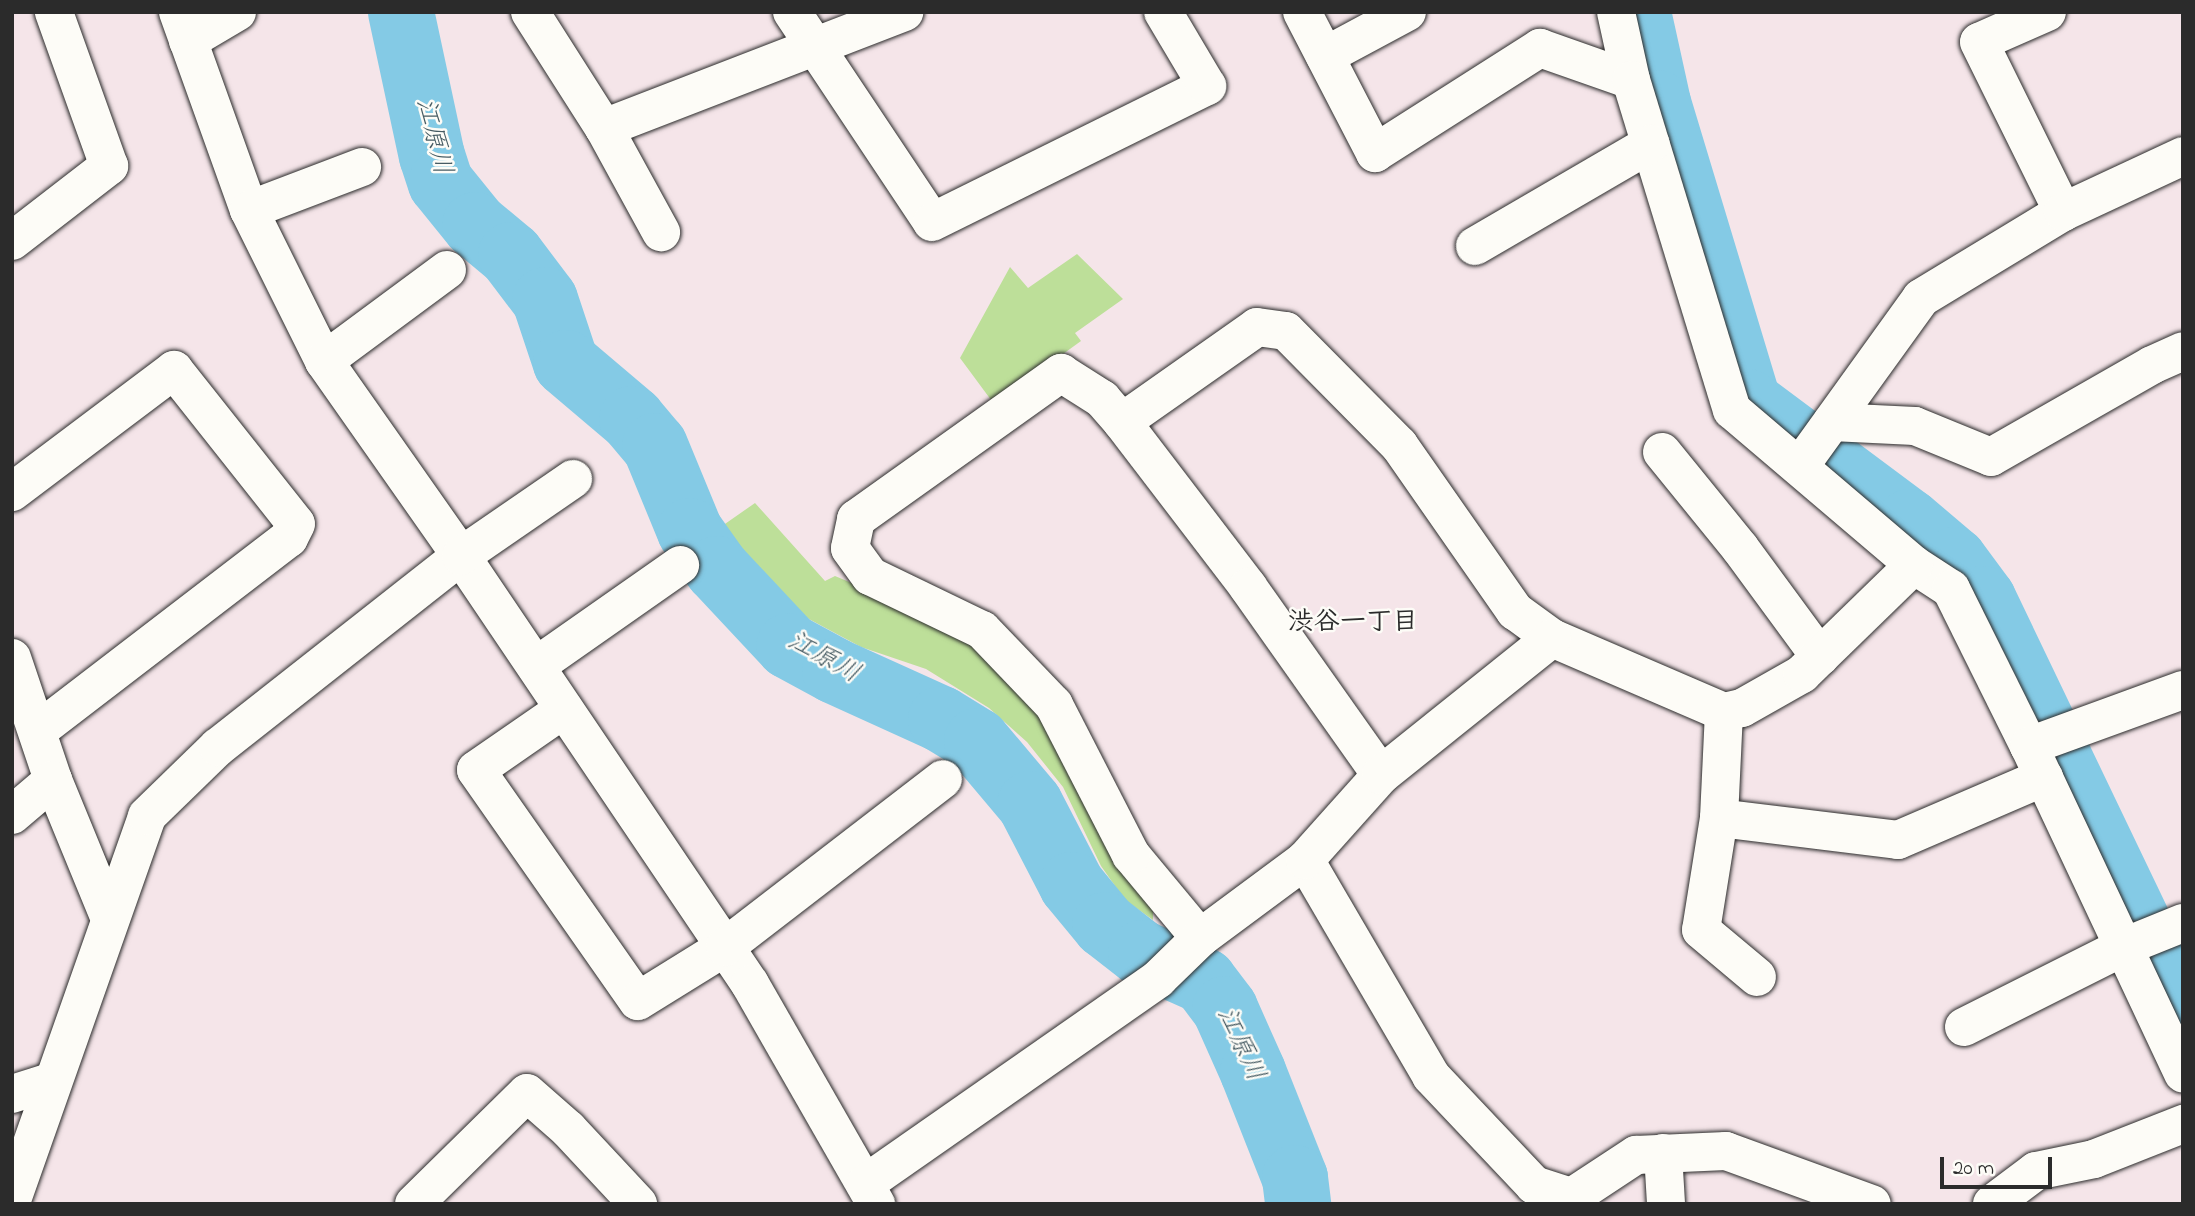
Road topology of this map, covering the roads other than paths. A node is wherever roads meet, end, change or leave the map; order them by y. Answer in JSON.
{"nodes":[{"id":1,"x":54,"y":12,"type":"edge"},
{"id":2,"x":237,"y":12,"type":"edge"},
{"id":3,"x":530,"y":12,"type":"edge"},
{"id":4,"x":792,"y":12,"type":"edge"},
{"id":5,"x":904,"y":12,"type":"edge"},
{"id":6,"x":1302,"y":12,"type":"edge"},
{"id":7,"x":1407,"y":12,"type":"edge"},
{"id":8,"x":1616,"y":12,"type":"edge"},
{"id":9,"x":2047,"y":12,"type":"edge"},
{"id":10,"x":1169,"y":14,"type":"edge"},
{"id":11,"x":183,"y":27,"type":"edge"},
{"id":12,"x":813,"y":46,"type":"junction"},
{"id":13,"x":1325,"y":57,"type":"junction"},
{"id":14,"x":1631,"y":80,"type":"junction"},
{"id":15,"x":604,"y":128,"type":"junction"},
{"id":16,"x":1650,"y":144,"type":"junction"},
{"id":17,"x":2183,"y":156,"type":"edge"},
{"id":18,"x":362,"y":167,"type":"dead end"},
{"id":19,"x":249,"y":210,"type":"junction"},
{"id":20,"x":2063,"y":212,"type":"junction"},
{"id":21,"x":661,"y":232,"type":"dead end"},
{"id":22,"x":12,"y":241,"type":"edge"},
{"id":23,"x":1475,"y":246,"type":"dead end"},
{"id":24,"x":447,"y":270,"type":"dead end"},
{"id":25,"x":2183,"y":351,"type":"edge"},
{"id":26,"x":324,"y":361,"type":"junction"},
{"id":27,"x":1122,"y":422,"type":"junction"},
{"id":28,"x":1832,"y":422,"type":"junction"},
{"id":29,"x":1662,"y":452,"type":"dead end"},
{"id":30,"x":1800,"y":466,"type":"junction"},
{"id":31,"x":573,"y":479,"type":"dead end"},
{"id":32,"x":12,"y":492,"type":"edge"},
{"id":33,"x":461,"y":556,"type":"junction"},
{"id":34,"x":680,"y":565,"type":"dead end"},
{"id":35,"x":1914,"y":565,"type":"junction"},
{"id":36,"x":1552,"y":638,"type":"junction"},
{"id":37,"x":1820,"y":657,"type":"junction"},
{"id":38,"x":12,"y":658,"type":"edge"},
{"id":39,"x":536,"y":666,"type":"junction"},
{"id":40,"x":2183,"y":690,"type":"edge"},
{"id":41,"x":564,"y":709,"type":"junction"},
{"id":42,"x":1724,"y":712,"type":"junction"},
{"id":43,"x":39,"y":730,"type":"junction"},
{"id":44,"x":2037,"y":761,"type":"junction"},
{"id":45,"x":1381,"y":775,"type":"junction"},
{"id":46,"x":943,"y":779,"type":"dead end"},
{"id":47,"x":53,"y":780,"type":"junction"},
{"id":48,"x":12,"y":815,"type":"edge"},
{"id":49,"x":1719,"y":818,"type":"junction"},
{"id":50,"x":1305,"y":860,"type":"junction"},
{"id":51,"x":110,"y":919,"type":"junction"},
{"id":52,"x":2183,"y":923,"type":"edge"},
{"id":53,"x":1197,"y":941,"type":"junction"},
{"id":54,"x":725,"y":947,"type":"junction"},
{"id":55,"x":2122,"y":948,"type":"junction"},
{"id":56,"x":1757,"y":977,"type":"dead end"},
{"id":57,"x":1964,"y":1027,"type":"dead end"},
{"id":58,"x":2183,"y":1074,"type":"edge"},
{"id":59,"x":53,"y":1081,"type":"junction"},
{"id":60,"x":12,"y":1094,"type":"edge"},
{"id":61,"x":2183,"y":1124,"type":"edge"},
{"id":62,"x":1663,"y":1153,"type":"junction"},
{"id":63,"x":871,"y":1193,"type":"edge"},
{"id":64,"x":12,"y":1200,"type":"edge"},
{"id":65,"x":414,"y":1204,"type":"edge"},
{"id":66,"x":638,"y":1204,"type":"edge"},
{"id":67,"x":1666,"y":1204,"type":"edge"},
{"id":68,"x":1872,"y":1204,"type":"edge"},
{"id":69,"x":1992,"y":1204,"type":"edge"}],
"edges":[{"from":1,"to":22,"type":"street"},
{"from":2,"to":11,"type":"street"},
{"from":3,"to":15,"type":"street"},
{"from":4,"to":12,"type":"street"},
{"from":5,"to":12,"type":"street"},
{"from":6,"to":13,"type":"street"},
{"from":7,"to":13,"type":"street"},
{"from":8,"to":14,"type":"street"},
{"from":9,"to":20,"type":"street"},
{"from":10,"to":12,"type":"street"},
{"from":11,"to":19,"type":"street"},
{"from":12,"to":15,"type":"street"},
{"from":13,"to":14,"type":"street"},
{"from":14,"to":16,"type":"street"},
{"from":15,"to":21,"type":"street"},
{"from":16,"to":23,"type":"street"},
{"from":16,"to":30,"type":"street"},
{"from":17,"to":20,"type":"street"},
{"from":18,"to":19,"type":"street"},
{"from":19,"to":26,"type":"street"},
{"from":20,"to":28,"type":"street"},
{"from":24,"to":26,"type":"street"},
{"from":25,"to":28,"type":"street"},
{"from":26,"to":33,"type":"street"},
{"from":27,"to":36,"type":"street"},
{"from":27,"to":45,"type":"street"},
{"from":27,"to":53,"type":"street"},
{"from":28,"to":30,"type":"street"},
{"from":29,"to":37,"type":"street"},
{"from":30,"to":35,"type":"street"},
{"from":31,"to":33,"type":"street"},
{"from":32,"to":43,"type":"street"},
{"from":33,"to":39,"type":"street"},
{"from":33,"to":51,"type":"street"},
{"from":34,"to":39,"type":"street"},
{"from":35,"to":37,"type":"street"},
{"from":35,"to":44,"type":"street"},
{"from":36,"to":42,"type":"street"},
{"from":36,"to":45,"type":"street"},
{"from":37,"to":42,"type":"street"},
{"from":38,"to":43,"type":"street"},
{"from":39,"to":41,"type":"street"},
{"from":40,"to":44,"type":"street"},
{"from":41,"to":54,"type":"street"},
{"from":41,"to":54,"type":"street"},
{"from":42,"to":49,"type":"street"},
{"from":43,"to":47,"type":"street"},
{"from":44,"to":49,"type":"street"},
{"from":44,"to":55,"type":"street"},
{"from":45,"to":50,"type":"street"},
{"from":46,"to":54,"type":"street"},
{"from":47,"to":48,"type":"street"},
{"from":47,"to":51,"type":"street"},
{"from":49,"to":56,"type":"street"},
{"from":50,"to":53,"type":"street"},
{"from":50,"to":62,"type":"street"},
{"from":51,"to":59,"type":"street"},
{"from":52,"to":55,"type":"street"},
{"from":53,"to":63,"type":"street"},
{"from":54,"to":63,"type":"street"},
{"from":55,"to":57,"type":"street"},
{"from":55,"to":58,"type":"street"},
{"from":59,"to":60,"type":"street"},
{"from":59,"to":64,"type":"street"},
{"from":61,"to":69,"type":"street"},
{"from":62,"to":67,"type":"street"},
{"from":62,"to":68,"type":"street"},
{"from":65,"to":66,"type":"street"}]}
